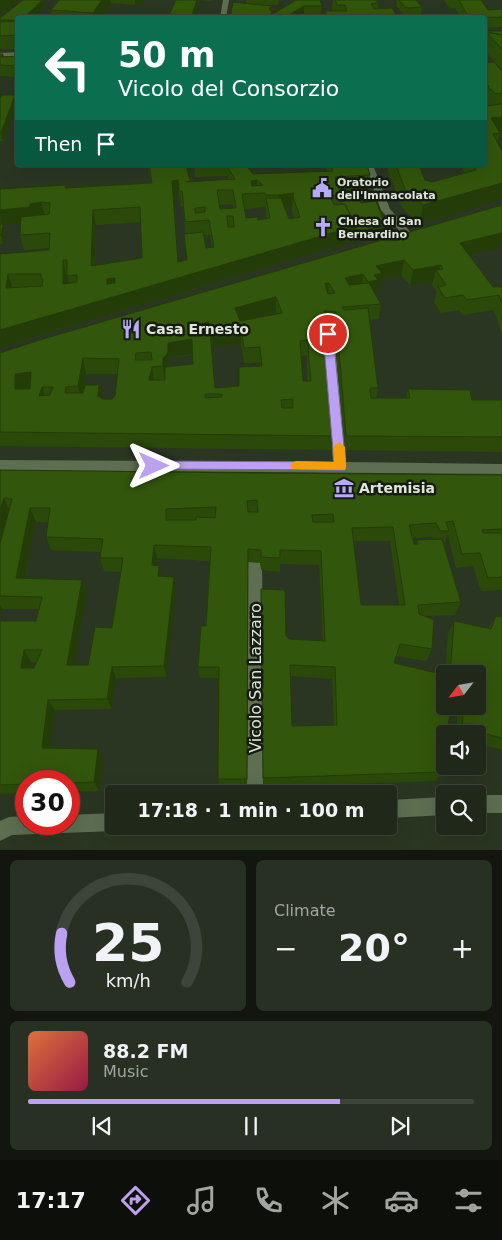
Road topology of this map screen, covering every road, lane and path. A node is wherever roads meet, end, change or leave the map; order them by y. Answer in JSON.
{"nodes":[{"id":1,"x":226,"y":0,"type":"edge"},
{"id":2,"x":224,"y":15,"type":"edge"},
{"id":3,"x":15,"y":54,"type":"edge"},
{"id":4,"x":0,"y":55,"type":"edge"},
{"id":5,"x":370,"y":167,"type":"edge"},
{"id":6,"x":408,"y":235,"type":"edge"},
{"id":7,"x":328,"y":334,"type":"edge"},
{"id":8,"x":0,"y":465,"type":"edge"},
{"id":9,"x":250,"y":466,"type":"junction"},
{"id":10,"x":340,"y":467,"type":"junction"},
{"id":11,"x":502,"y":469,"type":"edge"},
{"id":12,"x":251,"y":480,"type":"edge"},
{"id":13,"x":255,"y":562,"type":"edge"},
{"id":14,"x":256,"y":785,"type":"edge"},
{"id":15,"x":486,"y":804,"type":"edge"},
{"id":16,"x":502,"y":804,"type":"edge"},
{"id":17,"x":436,"y":806,"type":"edge"},
{"id":18,"x":397,"y":809,"type":"edge"},
{"id":19,"x":105,"y":822,"type":"edge"},
{"id":20,"x":80,"y":824,"type":"edge"},
{"id":21,"x":15,"y":826,"type":"edge"},
{"id":22,"x":0,"y":832,"type":"edge"}],
"edges":[{"from":1,"to":2,"type":"street"},
{"from":3,"to":4,"type":"street"},
{"from":5,"to":6,"type":"street"},
{"from":7,"to":10,"type":"street"},
{"from":8,"to":9,"type":"street"},
{"from":9,"to":10,"type":"street"},
{"from":9,"to":12,"type":"street"},
{"from":10,"to":11,"type":"street"},
{"from":13,"to":14,"type":"street","name":"Vicolo San Lazzaro"},
{"from":15,"to":16,"type":"street"},
{"from":17,"to":18,"type":"street"},
{"from":19,"to":20,"type":"street"},
{"from":21,"to":22,"type":"street"}]}
